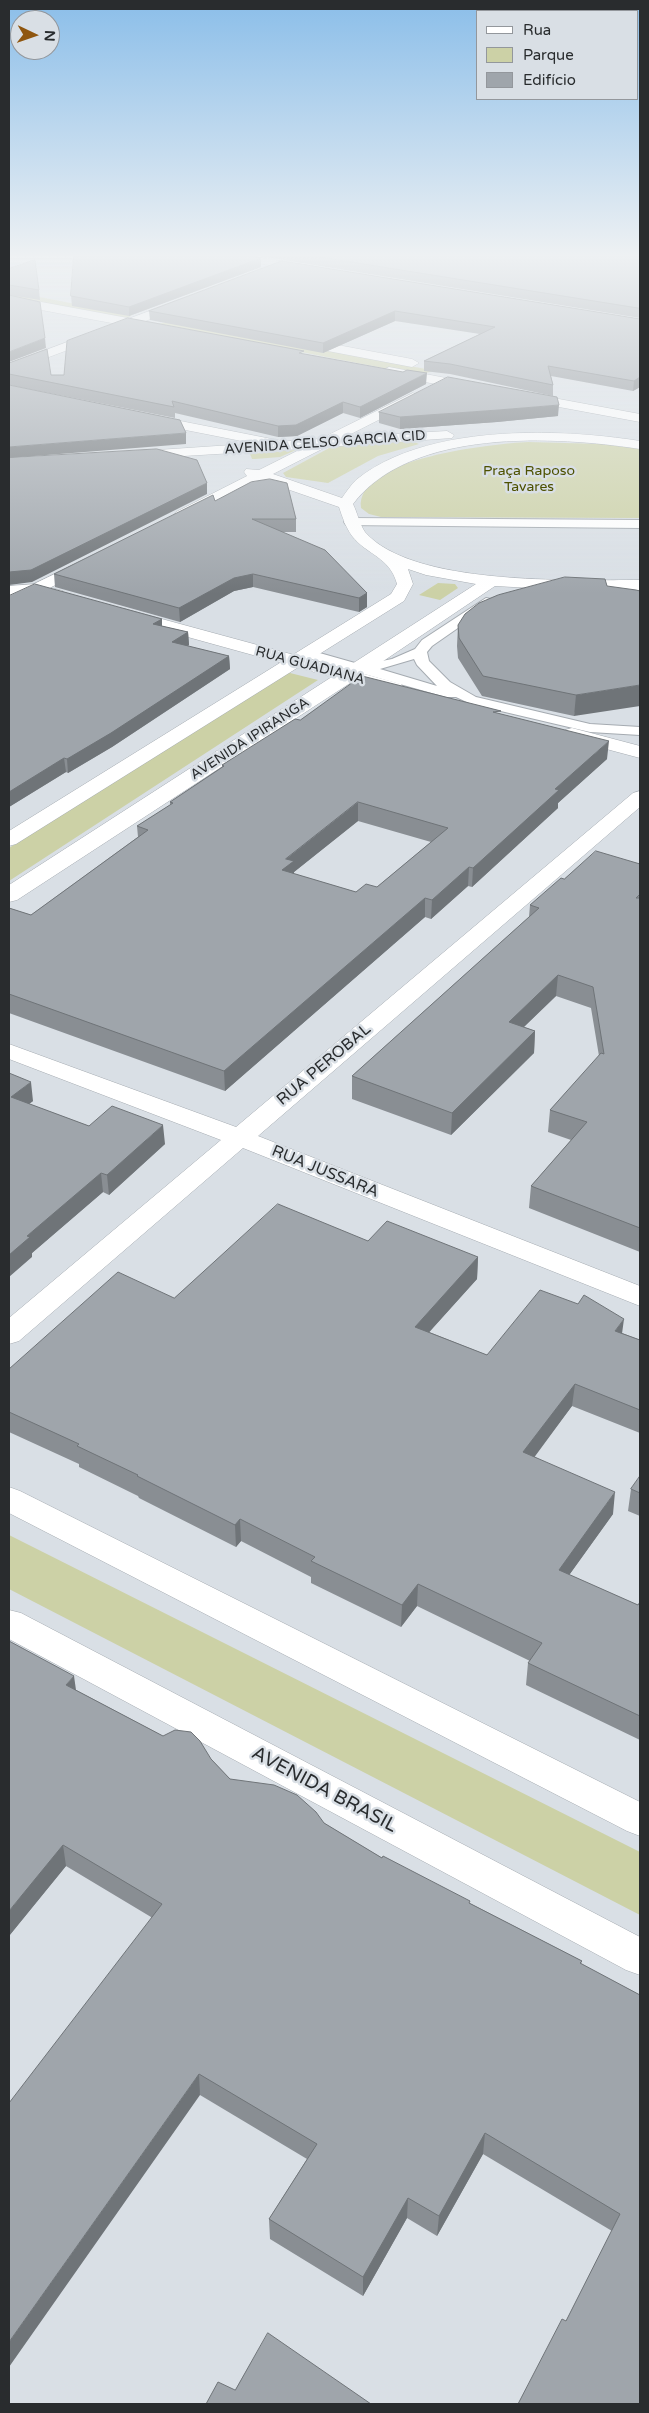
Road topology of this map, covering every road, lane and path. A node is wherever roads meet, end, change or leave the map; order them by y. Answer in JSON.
{"nodes":[{"id":1,"x":374,"y":369,"type":"edge"},
{"id":2,"x":444,"y":369,"type":"edge"},
{"id":3,"x":463,"y":372,"type":"junction"},
{"id":4,"x":483,"y":376,"type":"edge"},
{"id":5,"x":444,"y":382,"type":"junction"},
{"id":6,"x":522,"y":383,"type":"edge"},
{"id":7,"x":492,"y":390,"type":"edge"},
{"id":8,"x":562,"y":390,"type":"dead end"},
{"id":9,"x":510,"y":394,"type":"edge"},
{"id":10,"x":595,"y":409,"type":"junction"},
{"id":11,"x":136,"y":416,"type":"edge"},
{"id":12,"x":640,"y":419,"type":"edge"},
{"id":13,"x":358,"y":425,"type":"junction"},
{"id":14,"x":604,"y":425,"type":"junction"},
{"id":15,"x":214,"y":432,"type":"junction"},
{"id":16,"x":492,"y":432,"type":"junction"},
{"id":17,"x":561,"y":436,"type":"junction"},
{"id":18,"x":381,"y":439,"type":"junction"},
{"id":19,"x":323,"y":444,"type":"junction"},
{"id":20,"x":640,"y":445,"type":"edge"},
{"id":21,"x":439,"y":448,"type":"junction"},
{"id":22,"x":224,"y":449,"type":"junction"},
{"id":23,"x":288,"y":453,"type":"junction"},
{"id":24,"x":116,"y":456,"type":"edge"},
{"id":25,"x":221,"y":465,"type":"dead end"},
{"id":26,"x":260,"y":474,"type":"junction"},
{"id":27,"x":236,"y":487,"type":"junction"},
{"id":28,"x":305,"y":489,"type":"junction"},
{"id":29,"x":345,"y":504,"type":"junction"},
{"id":30,"x":350,"y":522,"type":"junction"},
{"id":31,"x":167,"y":523,"type":"edge"},
{"id":32,"x":640,"y":524,"type":"edge"},
{"id":33,"x":362,"y":537,"type":"junction"},
{"id":34,"x":382,"y":537,"type":"dead end"},
{"id":35,"x":388,"y":556,"type":"junction"},
{"id":36,"x":97,"y":558,"type":"edge"},
{"id":37,"x":490,"y":582,"type":"junction"},
{"id":38,"x":640,"y":585,"type":"edge"},
{"id":39,"x":36,"y":589,"type":"junction"},
{"id":40,"x":9,"y":592,"type":"edge"},
{"id":41,"x":640,"y":595,"type":"edge"},
{"id":42,"x":464,"y":599,"type":"junction"},
{"id":43,"x":73,"y":600,"type":"edge"},
{"id":44,"x":9,"y":603,"type":"edge"},
{"id":45,"x":482,"y":604,"type":"junction"},
{"id":46,"x":110,"y":610,"type":"edge"},
{"id":47,"x":420,"y":652,"type":"junction"},
{"id":48,"x":303,"y":658,"type":"junction"},
{"id":49,"x":354,"y":672,"type":"junction"},
{"id":50,"x":471,"y":700,"type":"junction"},
{"id":51,"x":640,"y":732,"type":"edge"},
{"id":52,"x":640,"y":752,"type":"edge"},
{"id":53,"x":640,"y":797,"type":"edge"},
{"id":54,"x":9,"y":840,"type":"edge"},
{"id":55,"x":9,"y":895,"type":"edge"},
{"id":56,"x":9,"y":1050,"type":"edge"},
{"id":57,"x":238,"y":1138,"type":"junction"},
{"id":58,"x":640,"y":1297,"type":"edge"},
{"id":59,"x":9,"y":1334,"type":"edge"},
{"id":60,"x":9,"y":1499,"type":"edge"},
{"id":61,"x":9,"y":1623,"type":"edge"},
{"id":62,"x":640,"y":1820,"type":"edge"},
{"id":63,"x":640,"y":1957,"type":"edge"}],
"edges":[{"from":1,"to":5,"type":"street"},
{"from":2,"to":3,"type":"street"},
{"from":3,"to":4,"type":"street"},
{"from":3,"to":5,"type":"street"},
{"from":5,"to":7,"type":"street"},
{"from":5,"to":13,"type":"street"},
{"from":6,"to":8,"type":"street"},
{"from":9,"to":10,"type":"street"},
{"from":10,"to":12,"type":"street"},
{"from":10,"to":14,"type":"street"},
{"from":11,"to":15,"type":"street"},
{"from":12,"to":14,"type":"street","name":"AVENIDA CELSO GARCIA CID"},
{"from":13,"to":18,"type":"street"},
{"from":13,"to":19,"type":"street"},
{"from":14,"to":16,"type":"street","name":"AVENIDA CELSO GARCIA CID"},
{"from":15,"to":22,"type":"street"},
{"from":15,"to":23,"type":"street"},
{"from":16,"to":17,"type":"street"},
{"from":16,"to":18,"type":"street","name":"AVENIDA CELSO GARCIA CID"},
{"from":16,"to":21,"type":"street"},
{"from":17,"to":20,"type":"street"},
{"from":17,"to":21,"type":"street"},
{"from":18,"to":19,"type":"street","name":"AVENIDA CELSO GARCIA CID"},
{"from":19,"to":23,"type":"street"},
{"from":21,"to":29,"type":"street"},
{"from":22,"to":23,"type":"street","name":"AVENIDA CELSO GARCIA CID"},
{"from":22,"to":24,"type":"street","name":"AVENIDA CELSO GARCIA CID"},
{"from":22,"to":25,"type":"street"},
{"from":23,"to":26,"type":"street"},
{"from":23,"to":26,"type":"street","name":"AVENIDA CELSO GARCIA CID"},
{"from":26,"to":27,"type":"street"},
{"from":26,"to":28,"type":"street"},
{"from":27,"to":28,"type":"street"},
{"from":27,"to":31,"type":"street"},
{"from":28,"to":29,"type":"street"},
{"from":29,"to":30,"type":"street"},
{"from":30,"to":32,"type":"lane"},
{"from":30,"to":33,"type":"street"},
{"from":33,"to":34,"type":"lane"},
{"from":33,"to":35,"type":"street"},
{"from":35,"to":37,"type":"street"},
{"from":35,"to":48,"type":"street"},
{"from":36,"to":39,"type":"street"},
{"from":37,"to":38,"type":"street"},
{"from":37,"to":42,"type":"street","name":"AVENIDA IPIRANGA"},
{"from":39,"to":40,"type":"street"},
{"from":39,"to":43,"type":"street"},
{"from":39,"to":44,"type":"street"},
{"from":41,"to":45,"type":"lane"},
{"from":42,"to":45,"type":"lane"},
{"from":42,"to":49,"type":"street","name":"AVENIDA IPIRANGA"},
{"from":45,"to":47,"type":"lane"},
{"from":46,"to":48,"type":"street","name":"RUA GUADIANA"},
{"from":47,"to":49,"type":"lane"},
{"from":47,"to":50,"type":"lane"},
{"from":48,"to":49,"type":"street","name":"RUA GUADIANA"},
{"from":48,"to":54,"type":"street"},
{"from":49,"to":50,"type":"lane"},
{"from":49,"to":52,"type":"street","name":"RUA GUADIANA"},
{"from":49,"to":55,"type":"street","name":"AVENIDA IPIRANGA"},
{"from":50,"to":51,"type":"lane"},
{"from":53,"to":57,"type":"street","name":"RUA PEROBAL"},
{"from":56,"to":57,"type":"street","name":"RUA JUSSARA"},
{"from":57,"to":58,"type":"street","name":"RUA JUSSARA"},
{"from":57,"to":59,"type":"street","name":"RUA PEROBAL"},
{"from":60,"to":62,"type":"street"},
{"from":61,"to":63,"type":"street","name":"AVENIDA BRASIL"}]}
